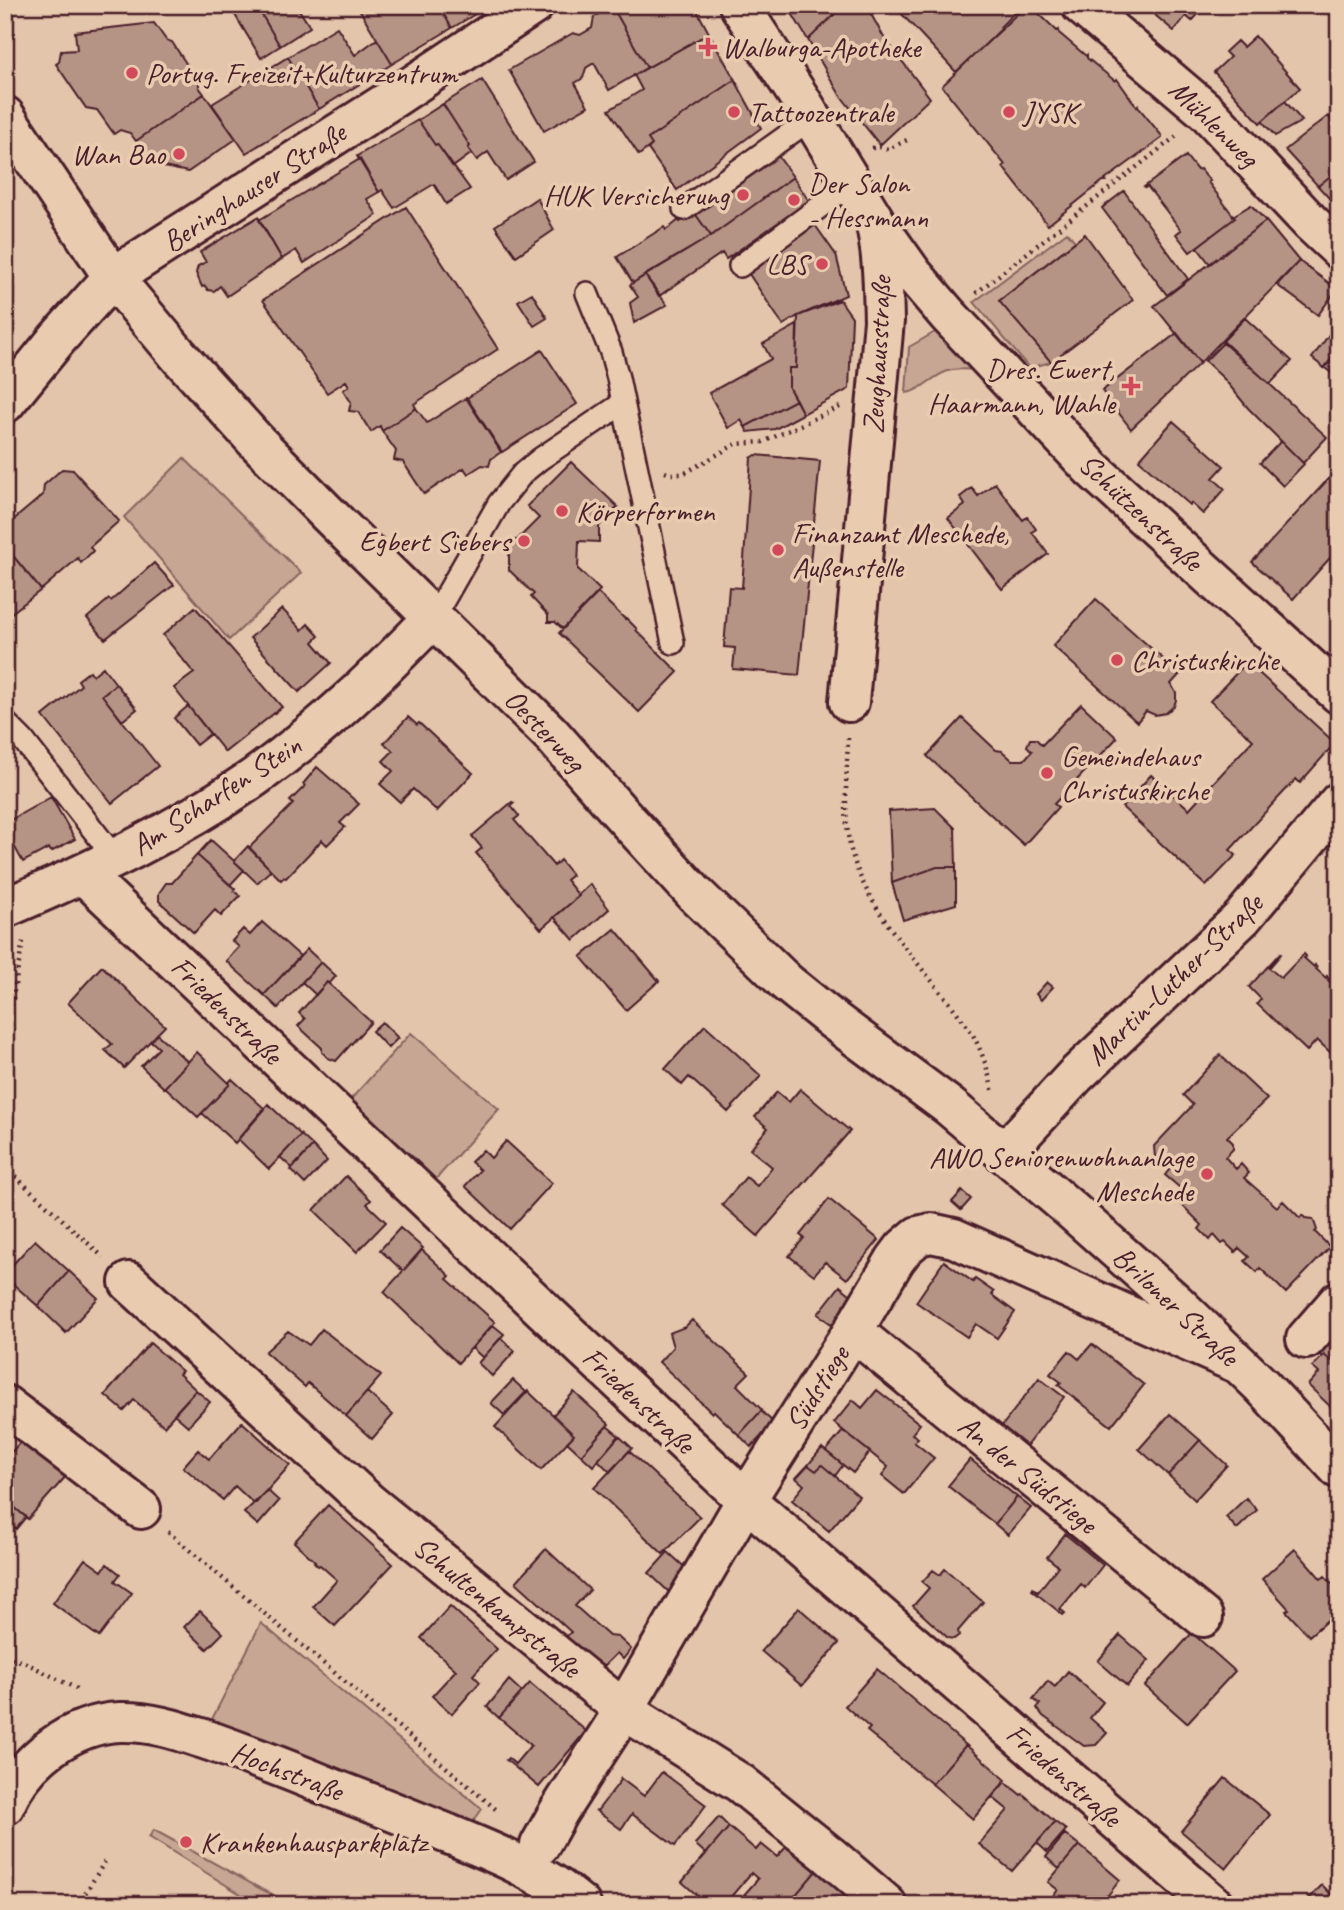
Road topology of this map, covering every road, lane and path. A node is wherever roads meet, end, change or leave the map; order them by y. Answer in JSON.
{"nodes":[{"id":1,"x":534,"y":5,"type":"edge"},
{"id":2,"x":739,"y":5,"type":"edge"},
{"id":3,"x":1081,"y":5,"type":"edge"},
{"id":4,"x":1207,"y":112,"type":"junction"},
{"id":5,"x":5,"y":116,"type":"edge"},
{"id":6,"x":812,"y":118,"type":"junction"},
{"id":7,"x":852,"y":183,"type":"junction"},
{"id":8,"x":684,"y":208,"type":"dead end"},
{"id":9,"x":875,"y":221,"type":"junction"},
{"id":10,"x":1020,"y":248,"type":"dead end"},
{"id":11,"x":1339,"y":249,"type":"edge"},
{"id":12,"x":1025,"y":254,"type":"junction"},
{"id":13,"x":740,"y":267,"type":"dead end"},
{"id":14,"x":113,"y":277,"type":"junction"},
{"id":15,"x":587,"y":293,"type":"dead end"},
{"id":16,"x":947,"y":314,"type":"junction"},
{"id":17,"x":877,"y":398,"type":"junction"},
{"id":18,"x":5,"y":403,"type":"edge"},
{"id":19,"x":623,"y":403,"type":"junction"},
{"id":20,"x":683,"y":474,"type":"dead end"},
{"id":21,"x":433,"y":617,"type":"junction"},
{"id":22,"x":673,"y":643,"type":"dead end"},
{"id":23,"x":1339,"y":694,"type":"edge"},
{"id":24,"x":849,"y":702,"type":"joint"},
{"id":25,"x":5,"y":722,"type":"edge"},
{"id":26,"x":1339,"y":802,"type":"edge"},
{"id":27,"x":100,"y":866,"type":"junction"},
{"id":28,"x":17,"y":903,"type":"edge"},
{"id":29,"x":5,"y":1040,"type":"edge"},
{"id":30,"x":1004,"y":1153,"type":"junction"},
{"id":31,"x":5,"y":1167,"type":"edge"},
{"id":32,"x":129,"y":1282,"type":"joint"},
{"id":33,"x":1339,"y":1301,"type":"edge"},
{"id":34,"x":853,"y":1331,"type":"junction"},
{"id":35,"x":1306,"y":1339,"type":"dead end"},
{"id":36,"x":1241,"y":1365,"type":"junction"},
{"id":37,"x":5,"y":1405,"type":"edge"},
{"id":38,"x":1339,"y":1469,"type":"edge"},
{"id":39,"x":746,"y":1500,"type":"junction"},
{"id":40,"x":141,"y":1509,"type":"joint"},
{"id":41,"x":1203,"y":1618,"type":"dead end"},
{"id":42,"x":5,"y":1656,"type":"edge"},
{"id":43,"x":84,"y":1692,"type":"dead end"},
{"id":44,"x":624,"y":1710,"type":"junction"},
{"id":45,"x":5,"y":1805,"type":"edge"},
{"id":46,"x":540,"y":1845,"type":"joint"},
{"id":47,"x":107,"y":1858,"type":"dead end"},
{"id":48,"x":78,"y":1905,"type":"edge"},
{"id":49,"x":581,"y":1905,"type":"edge"},
{"id":50,"x":887,"y":1905,"type":"edge"},
{"id":51,"x":1214,"y":1905,"type":"edge"}],
"edges":[{"from":1,"to":14,"type":"street","name":"Beringhauser Straße"},
{"from":2,"to":6,"type":"street","name":"Zeughausstraße"},
{"from":3,"to":4,"type":"street","name":"Mühlenweg"},
{"from":4,"to":11,"type":"street","name":"Mühlenweg"},
{"from":4,"to":12,"type":"path"},
{"from":5,"to":14,"type":"street","name":"Oesterweg"},
{"from":6,"to":7,"type":"street","name":"Zeughausstraße"},
{"from":6,"to":8,"type":"lane"},
{"from":7,"to":9,"type":"street","name":"Zeughausstraße"},
{"from":7,"to":13,"type":"lane"},
{"from":9,"to":16,"type":"street","name":"Schützenstraße"},
{"from":9,"to":17,"type":"street","name":"Zeughausstraße"},
{"from":10,"to":12,"type":"path"},
{"from":12,"to":16,"type":"path"},
{"from":14,"to":18,"type":"street","name":"Beringhauser Straße"},
{"from":14,"to":21,"type":"street","name":"Oesterweg"},
{"from":15,"to":19,"type":"lane"},
{"from":16,"to":23,"type":"street","name":"Schützenstraße"},
{"from":17,"to":20,"type":"path"},
{"from":17,"to":24,"type":"street","name":"Zeughausstraße"},
{"from":19,"to":21,"type":"lane"},
{"from":19,"to":22,"type":"lane"},
{"from":21,"to":27,"type":"street","name":"Am Scharfen Stein"},
{"from":21,"to":30,"type":"street","name":"Oesterweg"},
{"from":24,"to":30,"type":"path"},
{"from":25,"to":27,"type":"lane"},
{"from":26,"to":30,"type":"street","name":"Martin-Luther-Straße"},
{"from":27,"to":28,"type":"street","name":"Am Scharfen Stein"},
{"from":27,"to":39,"type":"street","name":"Friedenstraße"},
{"from":28,"to":29,"type":"path"},
{"from":30,"to":36,"type":"street","name":"Briloner Straße"},
{"from":31,"to":32,"type":"path"},
{"from":32,"to":44,"type":"street","name":"Schultenkampstraße"},
{"from":33,"to":35,"type":"street"},
{"from":34,"to":36,"type":"street","name":"Südstiege"},
{"from":34,"to":39,"type":"street","name":"Südstiege"},
{"from":34,"to":41,"type":"street","name":"An der Südstiege"},
{"from":36,"to":38,"type":"street","name":"Briloner Straße"},
{"from":37,"to":40,"type":"street"},
{"from":39,"to":44,"type":"street","name":"Südstiege"},
{"from":39,"to":51,"type":"street","name":"Friedenstraße"},
{"from":40,"to":46,"type":"path"},
{"from":42,"to":43,"type":"path"},
{"from":44,"to":46,"type":"street","name":"Südstiege"},
{"from":44,"to":50,"type":"street","name":"Schultenkampstraße"},
{"from":45,"to":49,"type":"street","name":"Hochstraße"},
{"from":47,"to":48,"type":"path"}]}
